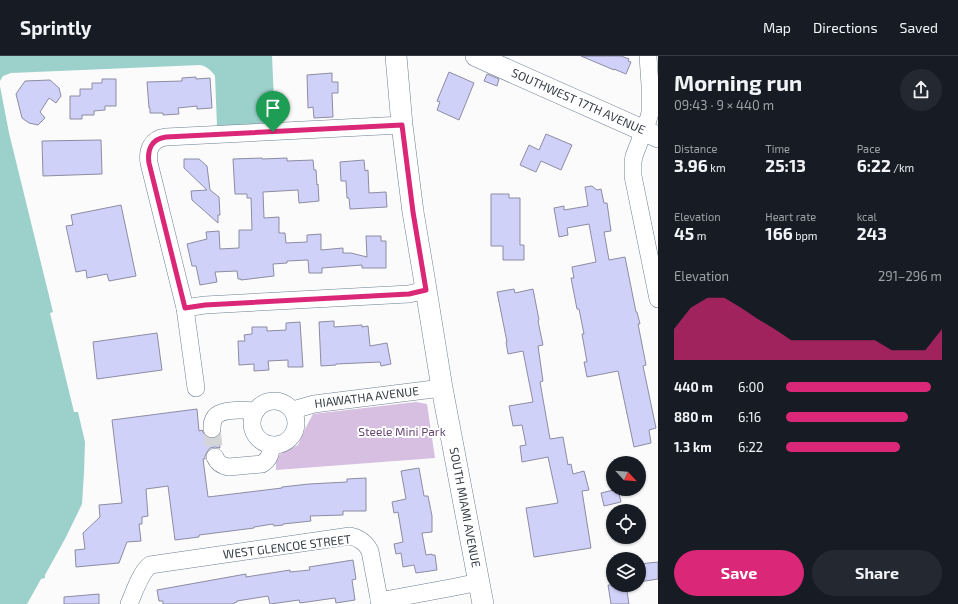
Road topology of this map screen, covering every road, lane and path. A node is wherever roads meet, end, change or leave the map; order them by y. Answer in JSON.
{"nodes":[{"id":1,"x":396,"y":56,"type":"edge"},
{"id":2,"x":476,"y":56,"type":"edge"},
{"id":3,"x":648,"y":56,"type":"edge"},
{"id":4,"x":402,"y":125,"type":"junction"},
{"id":5,"x":651,"y":134,"type":"edge"},
{"id":6,"x":426,"y":290,"type":"junction"},
{"id":7,"x":658,"y":299,"type":"edge"},
{"id":8,"x":185,"y":308,"type":"junction"},
{"id":9,"x":196,"y":388,"type":"dead end"},
{"id":10,"x":442,"y":388,"type":"junction"},
{"id":11,"x":293,"y":410,"type":"junction"},
{"id":12,"x":256,"y":411,"type":"junction"},
{"id":13,"x":212,"y":429,"type":"tunnel mouth"},
{"id":14,"x":271,"y":445,"type":"junction"},
{"id":15,"x":215,"y":458,"type":"dead end"},
{"id":16,"x":479,"y":582,"type":"junction"},
{"id":17,"x":380,"y":602,"type":"edge"},
{"id":18,"x":129,"y":604,"type":"edge"},
{"id":19,"x":483,"y":604,"type":"edge"}],
"edges":[{"from":1,"to":4,"type":"main road","name":"SOUTH MIAMI AVENUE"},
{"from":2,"to":5,"type":"main road","name":"SOUTHWEST 17TH AVENUE"},
{"from":3,"to":5,"type":"street"},
{"from":4,"to":6,"type":"main road","name":"SOUTH MIAMI AVENUE"},
{"from":4,"to":8,"type":"street"},
{"from":5,"to":7,"type":"street"},
{"from":6,"to":8,"type":"street"},
{"from":6,"to":10,"type":"main road","name":"SOUTH MIAMI AVENUE"},
{"from":8,"to":9,"type":"street"},
{"from":10,"to":11,"type":"street","name":"HIAWATHA AVENUE"},
{"from":10,"to":16,"type":"main road","name":"SOUTH MIAMI AVENUE"},
{"from":11,"to":12,"type":"street"},
{"from":11,"to":14,"type":"street"},
{"from":12,"to":13,"type":"street"},
{"from":12,"to":14,"type":"street"},
{"from":14,"to":15,"type":"street"},
{"from":16,"to":17,"type":"street"},
{"from":16,"to":19,"type":"main road","name":"SOUTH MIAMI AVENUE"},
{"from":17,"to":18,"type":"street","name":"WEST GLENCOE STREET"}]}
